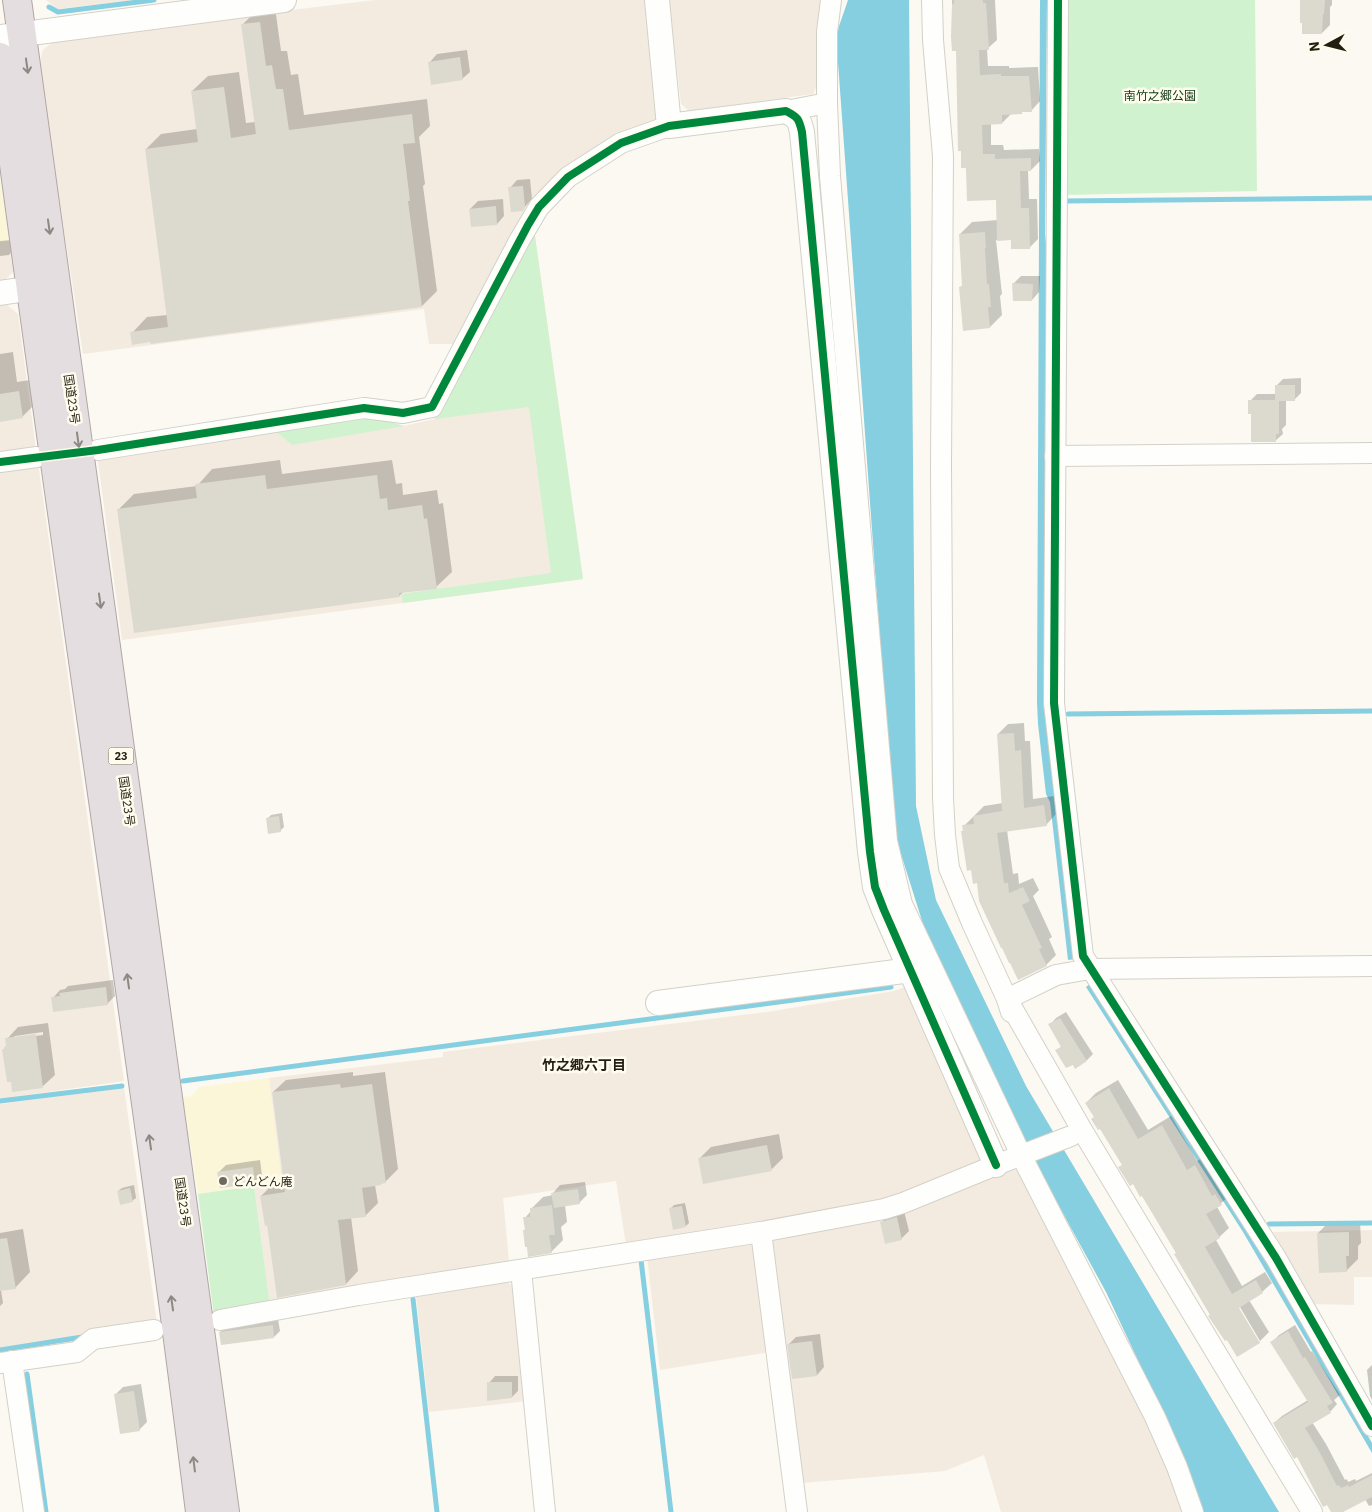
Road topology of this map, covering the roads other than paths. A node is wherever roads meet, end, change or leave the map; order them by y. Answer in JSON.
{"nodes":[{"id":1,"x":17,"y":0,"type":"edge"},
{"id":2,"x":284,"y":0,"type":"edge"},
{"id":3,"x":657,"y":0,"type":"edge"},
{"id":4,"x":831,"y":0,"type":"edge"},
{"id":5,"x":932,"y":0,"type":"edge"},
{"id":6,"x":1058,"y":0,"type":"edge"},
{"id":7,"x":228,"y":3,"type":"edge"},
{"id":8,"x":11,"y":35,"type":"edge"},
{"id":9,"x":0,"y":57,"type":"edge"},
{"id":10,"x":827,"y":103,"type":"junction"},
{"id":11,"x":786,"y":111,"type":"junction"},
{"id":12,"x":669,"y":126,"type":"junction"},
{"id":13,"x":57,"y":285,"type":"junction"},
{"id":14,"x":30,"y":289,"type":"junction"},
{"id":15,"x":0,"y":293,"type":"edge"},
{"id":16,"x":98,"y":450,"type":"dead end"},
{"id":17,"x":1372,"y":453,"type":"edge"},
{"id":18,"x":1055,"y":456,"type":"junction"},
{"id":19,"x":36,"y":457,"type":"dead end"},
{"id":20,"x":0,"y":462,"type":"edge"},
{"id":21,"x":1372,"y":966,"type":"edge"},
{"id":22,"x":1090,"y":969,"type":"junction"},
{"id":23,"x":911,"y":970,"type":"junction"},
{"id":24,"x":1007,"y":999,"type":"junction"},
{"id":25,"x":658,"y":1003,"type":"dead end"},
{"id":26,"x":1068,"y":1137,"type":"junction"},
{"id":27,"x":1022,"y":1155,"type":"junction"},
{"id":28,"x":996,"y":1165,"type":"junction"},
{"id":29,"x":761,"y":1232,"type":"junction"},
{"id":30,"x":1151,"y":1245,"type":"junction"},
{"id":31,"x":521,"y":1270,"type":"junction"},
{"id":32,"x":220,"y":1320,"type":"dead end"},
{"id":33,"x":166,"y":1335,"type":"junction"},
{"id":34,"x":6,"y":1362,"type":"edge"},
{"id":35,"x":1372,"y":1426,"type":"edge"},
{"id":36,"x":34,"y":1512,"type":"edge"},
{"id":37,"x":200,"y":1512,"type":"edge"},
{"id":38,"x":225,"y":1512,"type":"edge"},
{"id":39,"x":545,"y":1512,"type":"edge"},
{"id":40,"x":797,"y":1512,"type":"edge"},
{"id":41,"x":1193,"y":1512,"type":"edge"},
{"id":42,"x":1312,"y":1512,"type":"edge"}],
"edges":[{"from":1,"to":8,"type":"highway","name":"国道23号","number":"23"},
{"from":2,"to":7,"type":"street"},
{"from":3,"to":12,"type":"street"},
{"from":4,"to":10,"type":"street"},
{"from":5,"to":24,"type":"street"},
{"from":6,"to":18,"type":"street"},
{"from":7,"to":8,"type":"street"},
{"from":8,"to":13,"type":"highway","name":"国道23号","number":"23","one_way":true},
{"from":9,"to":14,"type":"highway","name":"国道23号","number":"23"},
{"from":10,"to":11,"type":"street"},
{"from":10,"to":27,"type":"street"},
{"from":11,"to":12,"type":"street"},
{"from":11,"to":23,"type":"street"},
{"from":12,"to":16,"type":"street"},
{"from":13,"to":14,"type":"street"},
{"from":13,"to":38,"type":"highway","name":"国道23号","number":"23","one_way":true},
{"from":14,"to":15,"type":"street"},
{"from":33,"to":14,"type":"highway","name":"国道23号","number":"23","one_way":true},
{"from":17,"to":18,"type":"street"},
{"from":18,"to":22,"type":"street"},
{"from":19,"to":20,"type":"street"},
{"from":21,"to":22,"type":"street"},
{"from":22,"to":24,"type":"street"},
{"from":22,"to":35,"type":"street"},
{"from":23,"to":25,"type":"street"},
{"from":23,"to":28,"type":"street"},
{"from":24,"to":26,"type":"street"},
{"from":24,"to":30,"type":"street"},
{"from":26,"to":27,"type":"street"},
{"from":26,"to":30,"type":"street"},
{"from":27,"to":28,"type":"street"},
{"from":27,"to":41,"type":"street"},
{"from":28,"to":29,"type":"street"},
{"from":29,"to":31,"type":"street"},
{"from":29,"to":40,"type":"street"},
{"from":30,"to":42,"type":"street"},
{"from":31,"to":32,"type":"street"},
{"from":31,"to":39,"type":"street"},
{"from":33,"to":34,"type":"street"},
{"from":37,"to":33,"type":"highway","name":"国道23号","number":"23","one_way":true},
{"from":34,"to":36,"type":"street"}]}
